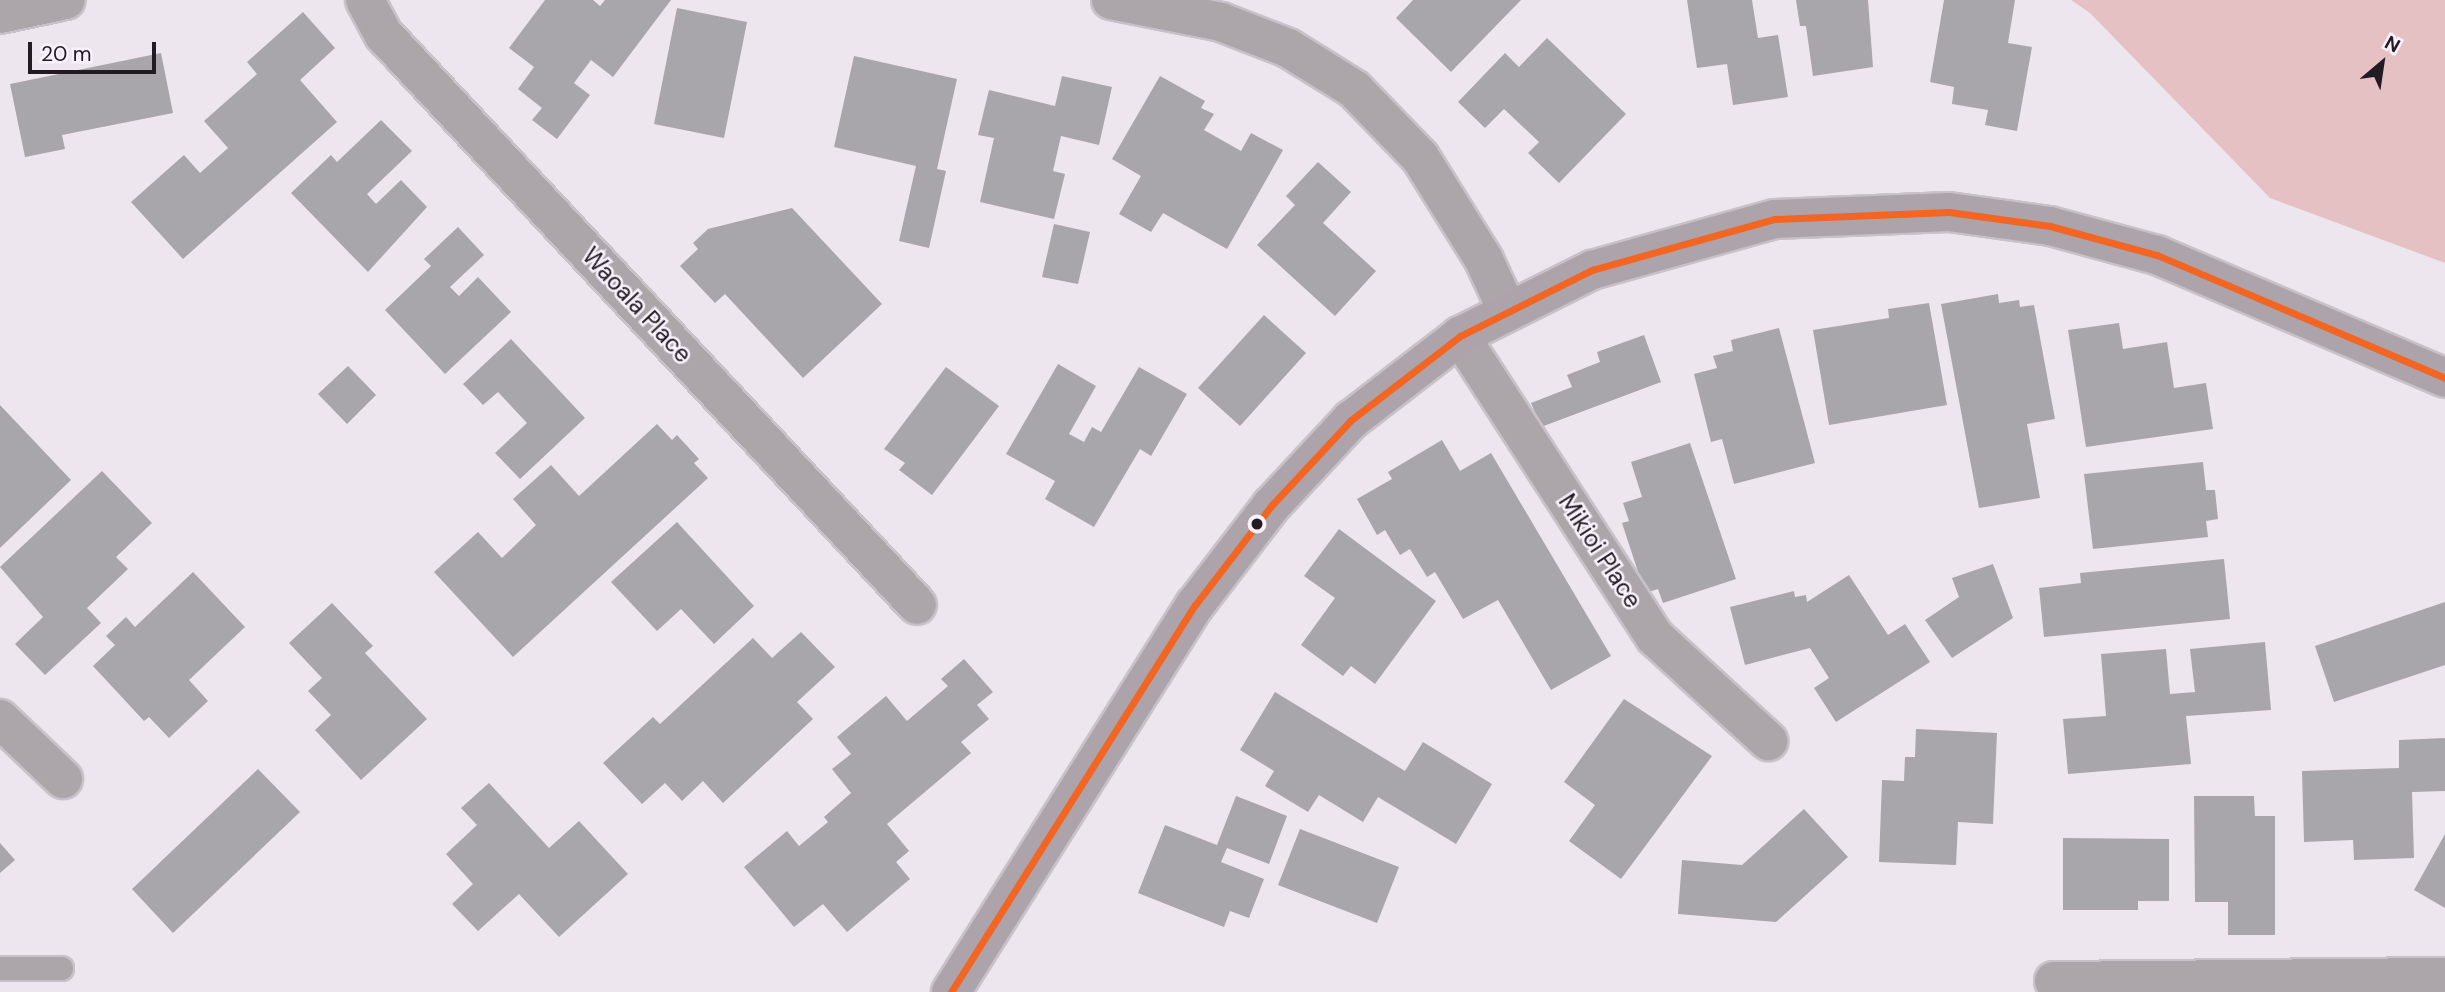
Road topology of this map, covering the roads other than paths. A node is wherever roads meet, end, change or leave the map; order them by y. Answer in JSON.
{"nodes":[{"id":1,"x":66,"y":0,"type":"edge"},
{"id":2,"x":365,"y":0,"type":"edge"},
{"id":3,"x":1111,"y":0,"type":"edge"},
{"id":4,"x":0,"y":14,"type":"edge"},
{"id":5,"x":1508,"y":312,"type":"junction"},
{"id":6,"x":1460,"y":337,"type":"junction"},
{"id":7,"x":2445,"y":379,"type":"edge"},
{"id":8,"x":917,"y":605,"type":"dead end"},
{"id":9,"x":0,"y":719,"type":"edge"},
{"id":10,"x":1768,"y":741,"type":"dead end"},
{"id":11,"x":63,"y":779,"type":"dead end"},
{"id":12,"x":0,"y":968,"type":"edge"},
{"id":13,"x":61,"y":968,"type":"dead end"},
{"id":14,"x":2445,"y":977,"type":"edge"},
{"id":15,"x":2054,"y":981,"type":"dead end"},
{"id":16,"x":951,"y":992,"type":"edge"}],
"edges":[{"from":1,"to":4,"type":"street"},
{"from":2,"to":8,"type":"street","name":"Waoala Place"},
{"from":3,"to":5,"type":"street"},
{"from":5,"to":6,"type":"street"},
{"from":5,"to":7,"type":"street"},
{"from":6,"to":10,"type":"street","name":"Mikioi Place"},
{"from":6,"to":16,"type":"street"},
{"from":9,"to":11,"type":"street"},
{"from":12,"to":13,"type":"lane"},
{"from":14,"to":15,"type":"street"}]}
